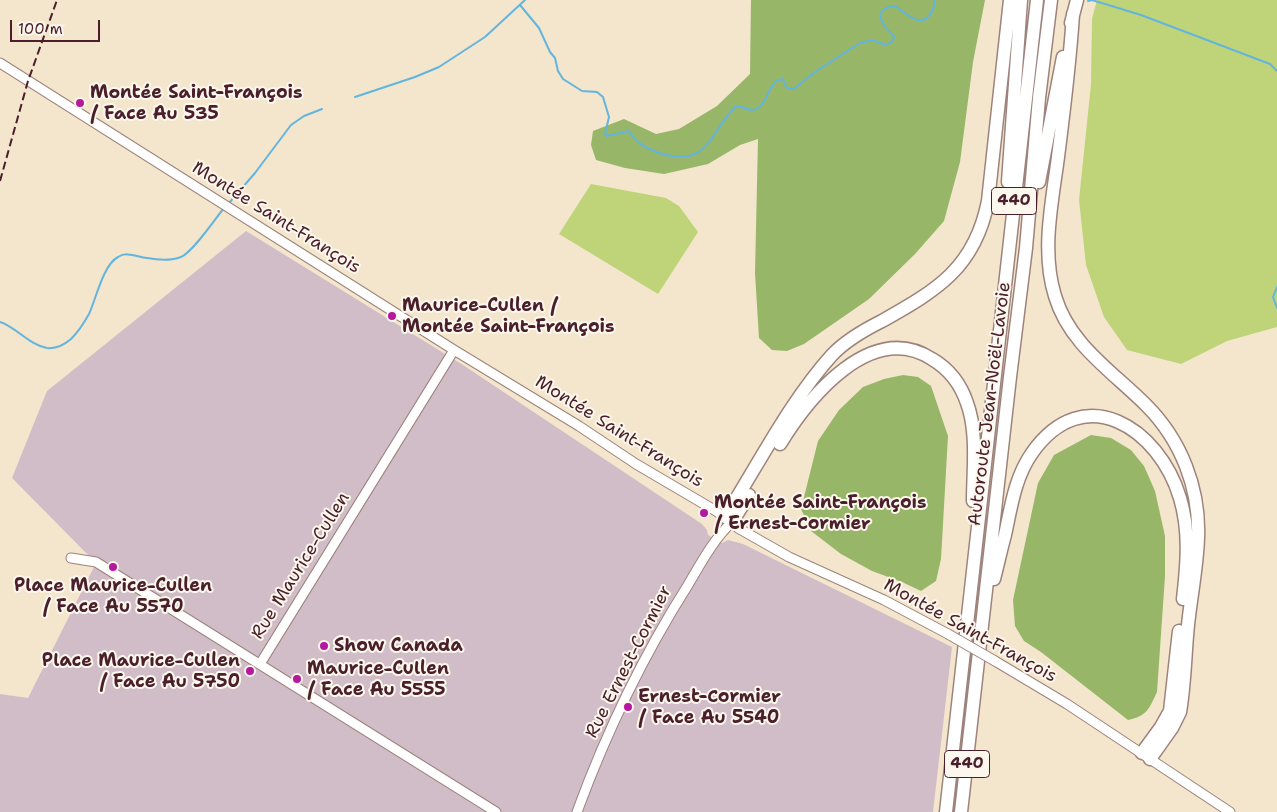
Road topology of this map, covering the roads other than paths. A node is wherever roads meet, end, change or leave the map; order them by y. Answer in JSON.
{"nodes":[{"id":1,"x":1010,"y":0,"type":"edge"},
{"id":2,"x":1021,"y":0,"type":"edge"},
{"id":3,"x":1037,"y":0,"type":"edge"},
{"id":4,"x":1051,"y":0,"type":"edge"},
{"id":5,"x":1076,"y":0,"type":"edge"},
{"id":6,"x":1073,"y":14,"type":"junction"},
{"id":7,"x":0,"y":63,"type":"edge"},
{"id":8,"x":1026,"y":248,"type":"junction"},
{"id":9,"x":999,"y":329,"type":"junction"},
{"id":10,"x":454,"y":350,"type":"junction"},
{"id":11,"x":728,"y":520,"type":"junction"},
{"id":12,"x":71,"y":558,"type":"dead end"},
{"id":13,"x":973,"y":571,"type":"junction"},
{"id":14,"x":982,"y":625,"type":"junction"},
{"id":15,"x":260,"y":664,"type":"junction"},
{"id":16,"x":1146,"y":756,"type":"junction"},
{"id":17,"x":496,"y":812,"type":"edge"},
{"id":18,"x":577,"y":812,"type":"edge"},
{"id":19,"x":946,"y":812,"type":"edge"},
{"id":20,"x":961,"y":812,"type":"edge"},
{"id":21,"x":1230,"y":812,"type":"edge"}],
"edges":[{"from":1,"to":11,"type":"highway"},
{"from":2,"to":9,"type":"highway"},
{"from":3,"to":9,"type":"highway","name":"Autoroute Jean-Noël-Lavoie","number":"440"},
{"from":4,"to":8,"type":"highway","name":"Autoroute Jean-Noël-Lavoie","number":"440"},
{"from":5,"to":6,"type":"highway"},
{"from":6,"to":8,"type":"highway"},
{"from":6,"to":16,"type":"highway"},
{"from":7,"to":10,"type":"street","name":"Montée Saint-François"},
{"from":8,"to":14,"type":"highway","name":"Autoroute Jean-Noël-Lavoie","number":"440"},
{"from":9,"to":13,"type":"highway","name":"Autoroute Jean-Noël-Lavoie","number":"440"},
{"from":10,"to":11,"type":"street","name":"Montée Saint-François"},
{"from":10,"to":15,"type":"street","name":"Rue Maurice-Cullen"},
{"from":11,"to":13,"type":"highway"},
{"from":11,"to":16,"type":"street","name":"Montée Saint-François","bridge":true},
{"from":11,"to":18,"type":"street","name":"Rue Ernest-Cormier"},
{"from":12,"to":15,"type":"street"},
{"from":13,"to":19,"type":"highway","name":"Autoroute Jean-Noël-Lavoie","number":"440"},
{"from":14,"to":16,"type":"highway"},
{"from":14,"to":20,"type":"highway","name":"Autoroute Jean-Noël-Lavoie","number":"440"},
{"from":15,"to":17,"type":"street","name":"Rue Maurice-Cullen"},
{"from":16,"to":21,"type":"street","name":"Montée Saint-François"}]}
